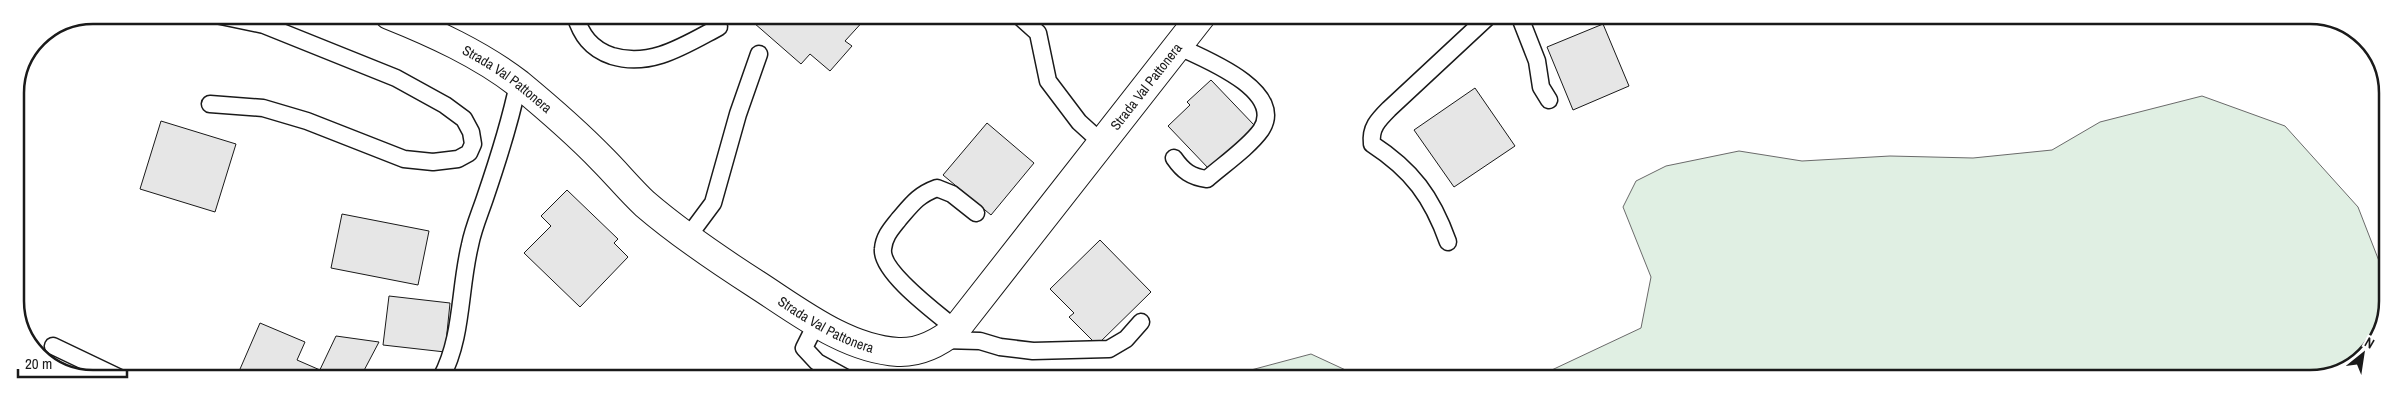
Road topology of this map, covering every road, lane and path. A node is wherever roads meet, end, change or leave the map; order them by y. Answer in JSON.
{"nodes":[{"id":1,"x":259,"y":24,"type":"edge"},
{"id":2,"x":428,"y":24,"type":"edge"},
{"id":3,"x":577,"y":24,"type":"edge"},
{"id":4,"x":1028,"y":24,"type":"edge"},
{"id":5,"x":1195,"y":24,"type":"edge"},
{"id":6,"x":1480,"y":24,"type":"edge"},
{"id":7,"x":1523,"y":24,"type":"edge"},
{"id":8,"x":720,"y":27,"type":"dead end"},
{"id":9,"x":1177,"y":46,"type":"junction"},
{"id":10,"x":760,"y":54,"type":"dead end"},
{"id":11,"x":518,"y":84,"type":"junction"},
{"id":12,"x":1549,"y":100,"type":"dead end"},
{"id":13,"x":210,"y":104,"type":"dead end"},
{"id":14,"x":1101,"y":142,"type":"junction"},
{"id":15,"x":1174,"y":158,"type":"dead end"},
{"id":16,"x":976,"y":213,"type":"dead end"},
{"id":17,"x":687,"y":238,"type":"junction"},
{"id":18,"x":1448,"y":242,"type":"dead end"},
{"id":19,"x":817,"y":322,"type":"junction"},
{"id":20,"x":1141,"y":322,"type":"dead end"},
{"id":21,"x":949,"y":334,"type":"junction"},
{"id":22,"x":53,"y":346,"type":"dead end"},
{"id":23,"x":103,"y":370,"type":"edge"},
{"id":24,"x":445,"y":370,"type":"edge"},
{"id":25,"x":832,"y":370,"type":"edge"}],
"edges":[{"from":1,"to":13,"type":"lane"},
{"from":2,"to":11,"type":"street","name":"Strada Val Pattonera"},
{"from":3,"to":8,"type":"lane"},
{"from":4,"to":14,"type":"lane"},
{"from":5,"to":9,"type":"street","name":"Strada Val Pattonera"},
{"from":6,"to":18,"type":"lane"},
{"from":7,"to":12,"type":"lane"},
{"from":9,"to":14,"type":"street","name":"Strada Val Pattonera"},
{"from":9,"to":15,"type":"lane"},
{"from":10,"to":17,"type":"lane"},
{"from":11,"to":17,"type":"street","name":"Strada Val Pattonera"},
{"from":11,"to":24,"type":"lane"},
{"from":14,"to":21,"type":"street","name":"Strada Val Pattonera"},
{"from":16,"to":21,"type":"lane"},
{"from":17,"to":19,"type":"street","name":"Strada Val Pattonera"},
{"from":19,"to":21,"type":"street","name":"Strada Val Pattonera"},
{"from":19,"to":25,"type":"lane"},
{"from":20,"to":21,"type":"lane"},
{"from":22,"to":23,"type":"lane"}]}
